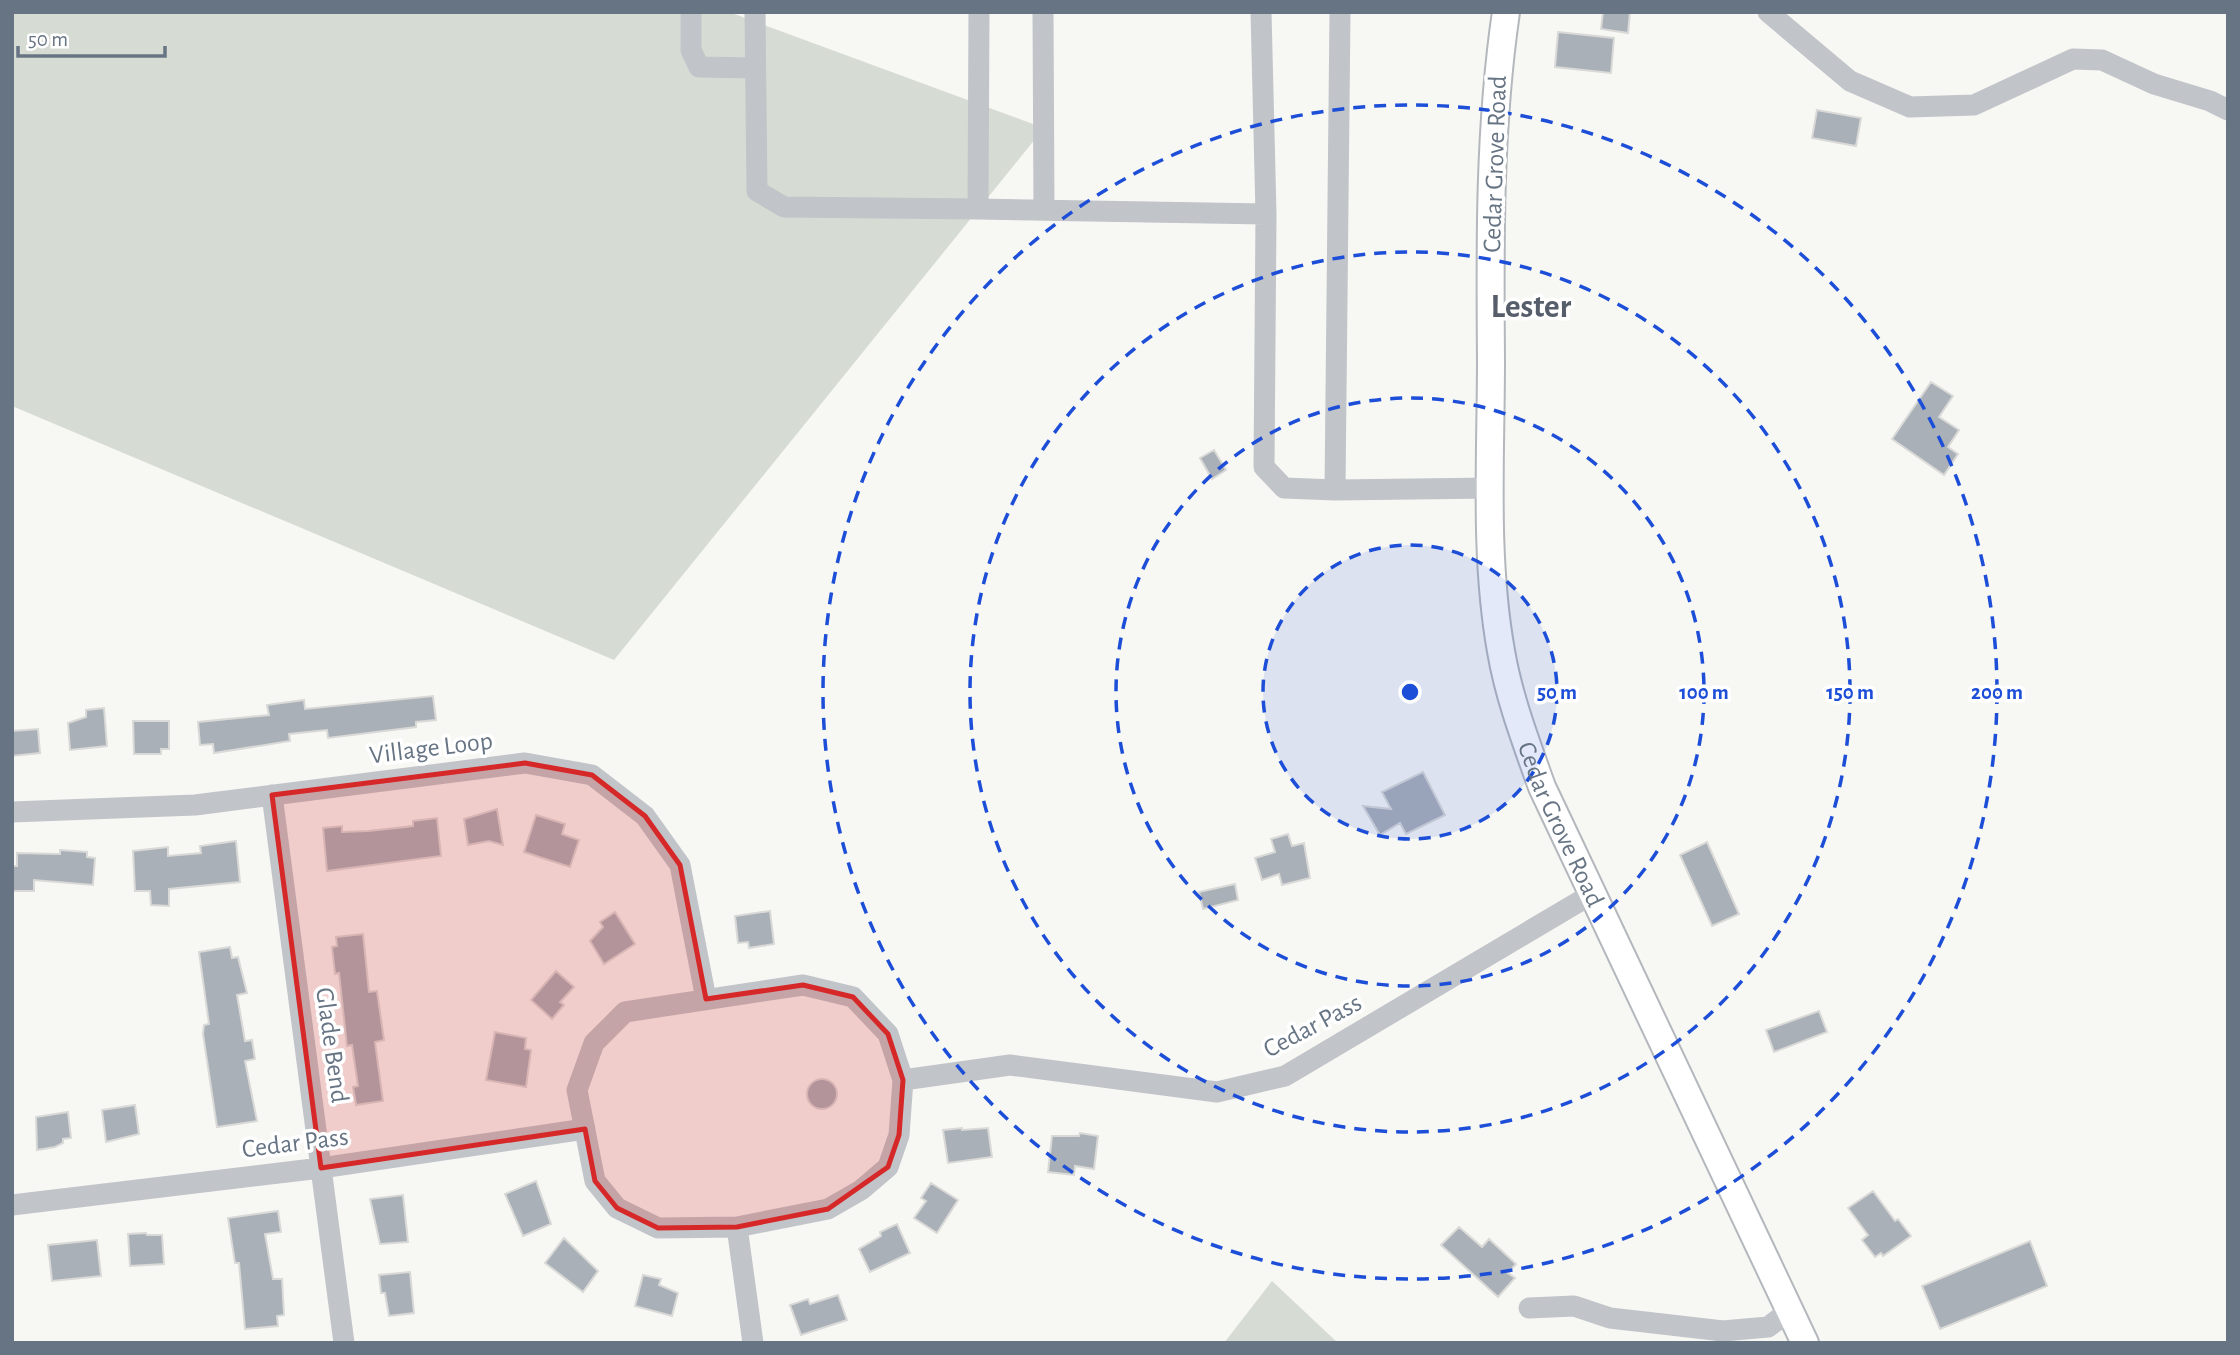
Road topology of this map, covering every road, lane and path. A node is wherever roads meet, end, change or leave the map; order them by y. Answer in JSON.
{"nodes":[{"id":1,"x":691,"y":12,"type":"edge"},
{"id":2,"x":755,"y":12,"type":"edge"},
{"id":3,"x":979,"y":12,"type":"edge"},
{"id":4,"x":1043,"y":12,"type":"edge"},
{"id":5,"x":1261,"y":12,"type":"edge"},
{"id":6,"x":1340,"y":12,"type":"edge"},
{"id":7,"x":1506,"y":12,"type":"edge"},
{"id":8,"x":1768,"y":12,"type":"edge"},
{"id":9,"x":755,"y":68,"type":"junction"},
{"id":10,"x":2228,"y":110,"type":"edge"},
{"id":11,"x":978,"y":209,"type":"junction"},
{"id":12,"x":1044,"y":210,"type":"junction"},
{"id":13,"x":1266,"y":214,"type":"junction"},
{"id":14,"x":1492,"y":488,"type":"junction"},
{"id":15,"x":1335,"y":489,"type":"junction"},
{"id":16,"x":272,"y":795,"type":"junction"},
{"id":17,"x":12,"y":811,"type":"edge"},
{"id":18,"x":1592,"y":894,"type":"junction"},
{"id":19,"x":706,"y":999,"type":"junction"},
{"id":20,"x":903,"y":1080,"type":"junction"},
{"id":21,"x":585,"y":1129,"type":"junction"},
{"id":22,"x":321,"y":1168,"type":"junction"},
{"id":23,"x":12,"y":1205,"type":"edge"},
{"id":24,"x":737,"y":1227,"type":"junction"},
{"id":25,"x":1529,"y":1308,"type":"dead end"},
{"id":26,"x":1788,"y":1312,"type":"junction"},
{"id":27,"x":344,"y":1343,"type":"edge"},
{"id":28,"x":753,"y":1343,"type":"edge"},
{"id":29,"x":1805,"y":1343,"type":"edge"}],
"edges":[{"from":1,"to":9,"type":"street"},
{"from":2,"to":9,"type":"street"},
{"from":3,"to":11,"type":"street"},
{"from":4,"to":12,"type":"street"},
{"from":5,"to":13,"type":"street"},
{"from":6,"to":15,"type":"street"},
{"from":7,"to":14,"type":"main road","name":"Cedar Grove Road"},
{"from":8,"to":10,"type":"street"},
{"from":9,"to":11,"type":"street"},
{"from":11,"to":12,"type":"street"},
{"from":12,"to":13,"type":"street"},
{"from":13,"to":15,"type":"street"},
{"from":14,"to":15,"type":"street"},
{"from":14,"to":18,"type":"main road","name":"Cedar Grove Road"},
{"from":16,"to":17,"type":"street","name":"Village Loop"},
{"from":16,"to":19,"type":"street","name":"Village Loop"},
{"from":16,"to":22,"type":"street","name":"Glade Bend"},
{"from":18,"to":20,"type":"street","name":"Cedar Pass"},
{"from":18,"to":26,"type":"main road","name":"Cedar Grove Road"},
{"from":19,"to":20,"type":"street"},
{"from":19,"to":21,"type":"street"},
{"from":20,"to":24,"type":"street"},
{"from":21,"to":22,"type":"street","name":"Cedar Pass"},
{"from":21,"to":24,"type":"street"},
{"from":22,"to":23,"type":"street","name":"Cedar Pass"},
{"from":22,"to":27,"type":"street","name":"Glade Bend"},
{"from":24,"to":28,"type":"street"},
{"from":25,"to":26,"type":"street"},
{"from":26,"to":29,"type":"main road","name":"Cedar Grove Road"}]}
